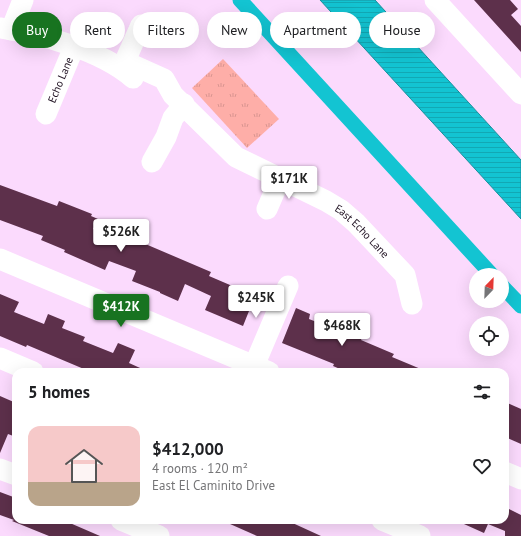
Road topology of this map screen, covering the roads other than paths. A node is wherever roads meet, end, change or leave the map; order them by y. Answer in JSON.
{"nodes":[{"id":1,"x":23,"y":0,"type":"edge"},
{"id":2,"x":435,"y":0,"type":"edge"},
{"id":3,"x":6,"y":29,"type":"edge"},
{"id":4,"x":133,"y":43,"type":"edge"},
{"id":5,"x":70,"y":46,"type":"edge"},
{"id":6,"x":74,"y":48,"type":"edge"},
{"id":7,"x":77,"y":48,"type":"edge"},
{"id":8,"x":122,"y":68,"type":"junction"},
{"id":9,"x":521,"y":94,"type":"edge"},
{"id":10,"x":179,"y":100,"type":"junction"},
{"id":11,"x":46,"y":114,"type":"dead end"},
{"id":12,"x":152,"y":162,"type":"dead end"},
{"id":13,"x":280,"y":179,"type":"junction"},
{"id":14,"x":267,"y":209,"type":"dead end"},
{"id":15,"x":0,"y":259,"type":"edge"},
{"id":16,"x":288,"y":286,"type":"dead end"},
{"id":17,"x":412,"y":304,"type":"dead end"},
{"id":18,"x":0,"y":358,"type":"edge"},
{"id":19,"x":24,"y":368,"type":"edge"},
{"id":20,"x":259,"y":368,"type":"edge"},
{"id":21,"x":261,"y":368,"type":"edge"},
{"id":22,"x":0,"y":469,"type":"edge"},
{"id":23,"x":12,"y":474,"type":"edge"},
{"id":24,"x":509,"y":474,"type":"edge"},
{"id":25,"x":521,"y":479,"type":"edge"},
{"id":26,"x":130,"y":524,"type":"edge"},
{"id":27,"x":392,"y":524,"type":"edge"},
{"id":28,"x":159,"y":536,"type":"edge"},
{"id":29,"x":420,"y":536,"type":"edge"}],
"edges":[{"from":1,"to":3,"type":"street"},
{"from":2,"to":9,"type":"street"},
{"from":3,"to":5,"type":"street","name":"East Echo Lane"},
{"from":4,"to":8,"type":"street"},
{"from":6,"to":11,"type":"street","name":"Echo Lane"},
{"from":7,"to":8,"type":"street","name":"East Echo Lane"},
{"from":8,"to":10,"type":"street","name":"East Echo Lane"},
{"from":10,"to":12,"type":"street"},
{"from":10,"to":13,"type":"street","name":"East Echo Lane"},
{"from":13,"to":14,"type":"street"},
{"from":13,"to":17,"type":"street","name":"East Echo Lane"},
{"from":15,"to":20,"type":"street"},
{"from":16,"to":21,"type":"street"},
{"from":18,"to":19,"type":"street"},
{"from":22,"to":23,"type":"street"},
{"from":24,"to":25,"type":"street"},
{"from":26,"to":28,"type":"street"},
{"from":27,"to":29,"type":"street"}]}
